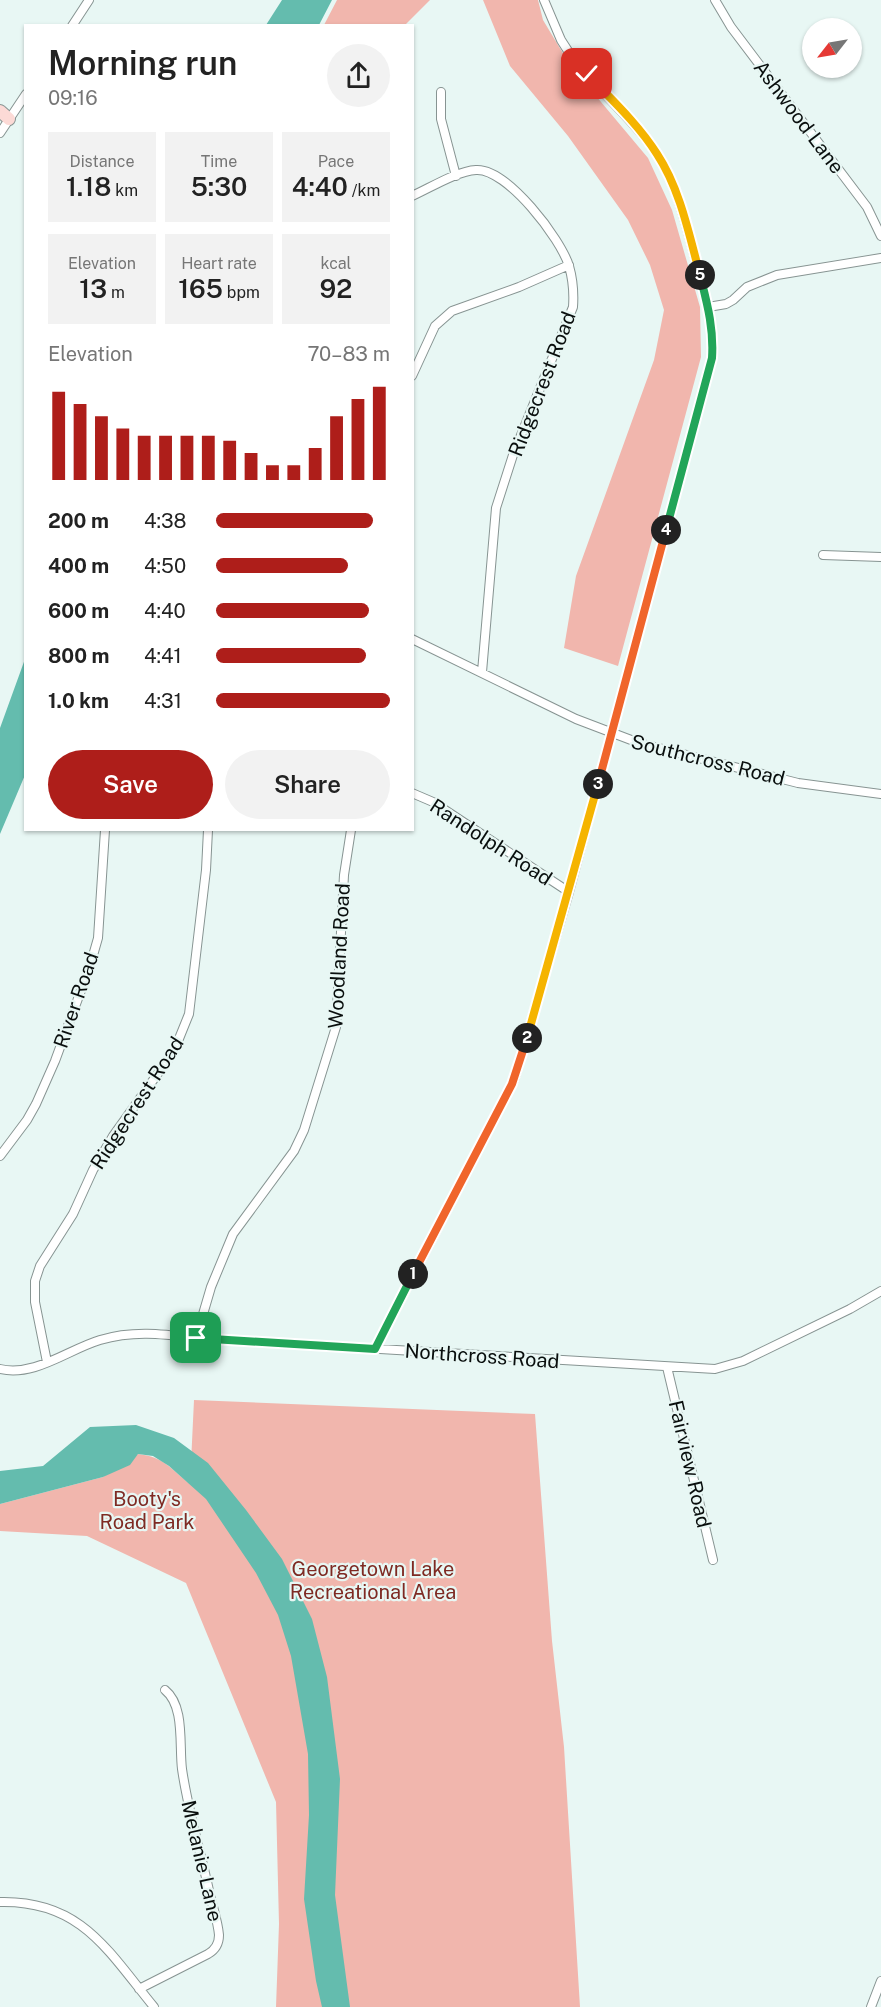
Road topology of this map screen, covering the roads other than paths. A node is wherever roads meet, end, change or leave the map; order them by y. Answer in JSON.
{"nodes":[{"id":1,"x":89,"y":0,"type":"edge"},
{"id":2,"x":544,"y":0,"type":"edge"},
{"id":3,"x":715,"y":0,"type":"edge"},
{"id":4,"x":73,"y":24,"type":"edge"},
{"id":5,"x":441,"y":92,"type":"dead end"},
{"id":6,"x":24,"y":96,"type":"edge"},
{"id":7,"x":5,"y":115,"type":"edge"},
{"id":8,"x":0,"y":133,"type":"edge"},
{"id":9,"x":456,"y":176,"type":"junction"},
{"id":10,"x":414,"y":195,"type":"edge"},
{"id":11,"x":881,"y":236,"type":"edge"},
{"id":12,"x":881,"y":258,"type":"edge"},
{"id":13,"x":569,"y":265,"type":"junction"},
{"id":14,"x":708,"y":307,"type":"junction"},
{"id":15,"x":414,"y":372,"type":"edge"},
{"id":16,"x":823,"y":555,"type":"dead end"},
{"id":17,"x":881,"y":557,"type":"edge"},
{"id":18,"x":414,"y":640,"type":"edge"},
{"id":19,"x":482,"y":672,"type":"junction"},
{"id":20,"x":612,"y":734,"type":"junction"},
{"id":21,"x":881,"y":794,"type":"edge"},
{"id":22,"x":414,"y":795,"type":"edge"},
{"id":23,"x":105,"y":831,"type":"edge"},
{"id":24,"x":208,"y":831,"type":"edge"},
{"id":25,"x":351,"y":831,"type":"edge"},
{"id":26,"x":569,"y":892,"type":"junction"},
{"id":27,"x":0,"y":1156,"type":"edge"},
{"id":28,"x":881,"y":1291,"type":"edge"},
{"id":29,"x":196,"y":1338,"type":"junction"},
{"id":30,"x":375,"y":1349,"type":"junction"},
{"id":31,"x":47,"y":1362,"type":"junction"},
{"id":32,"x":667,"y":1367,"type":"junction"},
{"id":33,"x":0,"y":1370,"type":"edge"},
{"id":34,"x":713,"y":1560,"type":"dead end"},
{"id":35,"x":165,"y":1690,"type":"dead end"},
{"id":36,"x":0,"y":1902,"type":"edge"},
{"id":37,"x":881,"y":1981,"type":"edge"},
{"id":38,"x":139,"y":1989,"type":"junction"},
{"id":39,"x":154,"y":2007,"type":"edge"},
{"id":40,"x":871,"y":2007,"type":"edge"}],
"edges":[{"from":1,"to":4,"type":"street"},
{"from":2,"to":14,"type":"street"},
{"from":3,"to":11,"type":"street","name":"Ashwood Lane"},
{"from":5,"to":9,"type":"street"},
{"from":6,"to":7,"type":"street"},
{"from":7,"to":8,"type":"street"},
{"from":9,"to":10,"type":"street","name":"Ridgecrest Road"},
{"from":9,"to":13,"type":"street","name":"Ridgecrest Road"},
{"from":12,"to":14,"type":"street"},
{"from":13,"to":15,"type":"street"},
{"from":13,"to":19,"type":"street","name":"Ridgecrest Road"},
{"from":14,"to":20,"type":"street"},
{"from":16,"to":17,"type":"street"},
{"from":18,"to":19,"type":"street","name":"Southcross Road"},
{"from":19,"to":20,"type":"street","name":"Southcross Road"},
{"from":20,"to":21,"type":"street","name":"Southcross Road"},
{"from":20,"to":26,"type":"street"},
{"from":22,"to":26,"type":"street","name":"Randolph Road"},
{"from":23,"to":27,"type":"street","name":"River Road"},
{"from":24,"to":31,"type":"street","name":"Ridgecrest Road"},
{"from":25,"to":29,"type":"street","name":"Woodland Road"},
{"from":26,"to":30,"type":"street"},
{"from":28,"to":32,"type":"street","name":"Northcross Road"},
{"from":29,"to":30,"type":"street","name":"Northcross Road"},
{"from":29,"to":31,"type":"street","name":"Northcross Road"},
{"from":30,"to":32,"type":"street","name":"Northcross Road"},
{"from":31,"to":33,"type":"street","name":"Northcross Road"},
{"from":32,"to":34,"type":"street","name":"Fairview Road"},
{"from":35,"to":38,"type":"street","name":"Melanie Lane"},
{"from":36,"to":38,"type":"street"},
{"from":37,"to":40,"type":"street"},
{"from":38,"to":39,"type":"street"}]}
